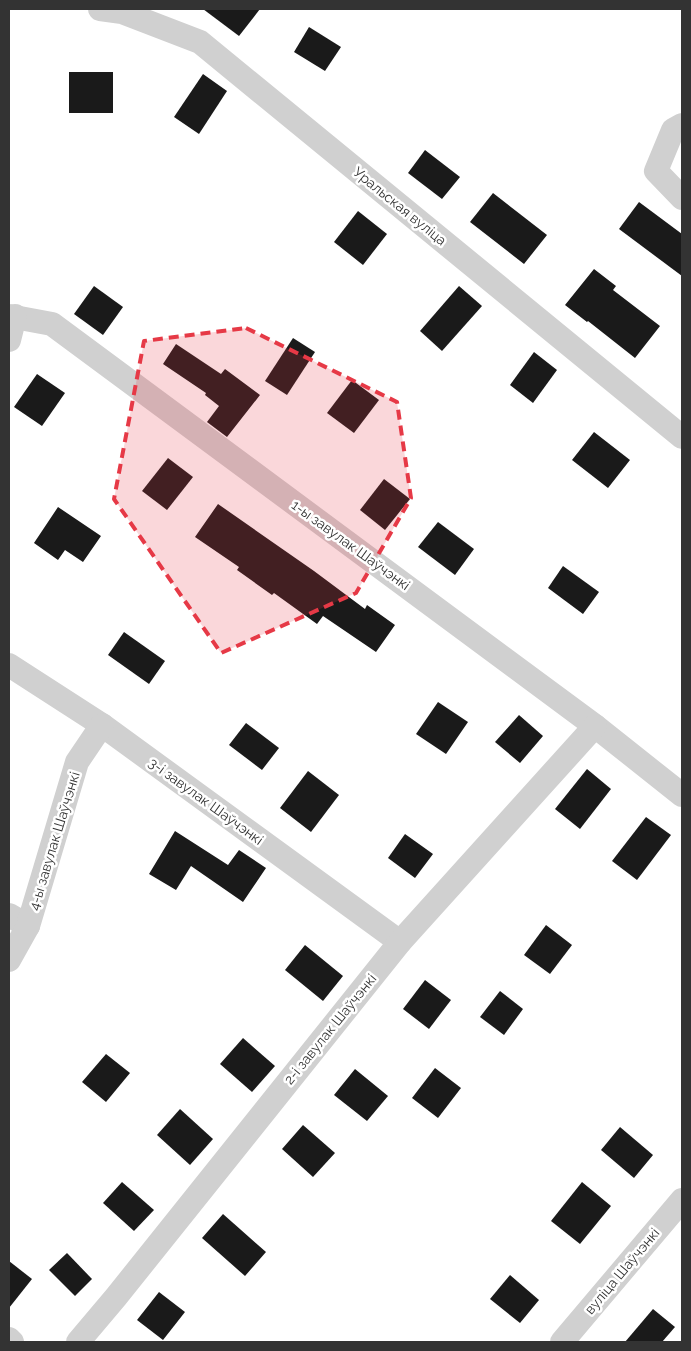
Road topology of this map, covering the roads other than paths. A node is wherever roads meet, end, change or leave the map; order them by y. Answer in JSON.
{"nodes":[{"id":1,"x":100,"y":9,"type":"edge"},
{"id":2,"x":682,"y":125,"type":"edge"},
{"id":3,"x":682,"y":198,"type":"edge"},
{"id":4,"x":12,"y":316,"type":"edge"},
{"id":5,"x":9,"y":340,"type":"edge"},
{"id":6,"x":682,"y":437,"type":"edge"},
{"id":7,"x":9,"y":665,"type":"edge"},
{"id":8,"x":102,"y":724,"type":"junction"},
{"id":9,"x":595,"y":726,"type":"junction"},
{"id":10,"x":682,"y":795,"type":"edge"},
{"id":11,"x":18,"y":920,"type":"edge"},
{"id":12,"x":400,"y":942,"type":"junction"},
{"id":13,"x":9,"y":960,"type":"edge"},
{"id":14,"x":682,"y":1200,"type":"edge"},
{"id":15,"x":9,"y":1339,"type":"edge"},
{"id":16,"x":12,"y":1342,"type":"edge"},
{"id":17,"x":78,"y":1342,"type":"edge"},
{"id":18,"x":562,"y":1342,"type":"edge"}],
"edges":[{"from":1,"to":6,"type":"street","name":"Уральская вуліца"},
{"from":2,"to":3,"type":"street"},
{"from":4,"to":5,"type":"street"},
{"from":4,"to":9,"type":"street","name":"1-ы завулак Шаўчэнкі"},
{"from":7,"to":8,"type":"street","name":"3-і завулак Шаўчэнкі"},
{"from":8,"to":11,"type":"street","name":"4-ы завулак Шаўчэнкі"},
{"from":8,"to":12,"type":"street","name":"3-і завулак Шаўчэнкі"},
{"from":9,"to":10,"type":"street","name":"1-ы завулак Шаўчэнкі"},
{"from":9,"to":12,"type":"street","name":"2-і завулак Шаўчэнкі"},
{"from":11,"to":13,"type":"street","name":"4-ы завулак Шаўчэнкі"},
{"from":12,"to":17,"type":"street","name":"2-і завулак Шаўчэнкі"},
{"from":14,"to":18,"type":"street","name":"вуліца Шаўчэнкі"},
{"from":15,"to":16,"type":"street"}]}
